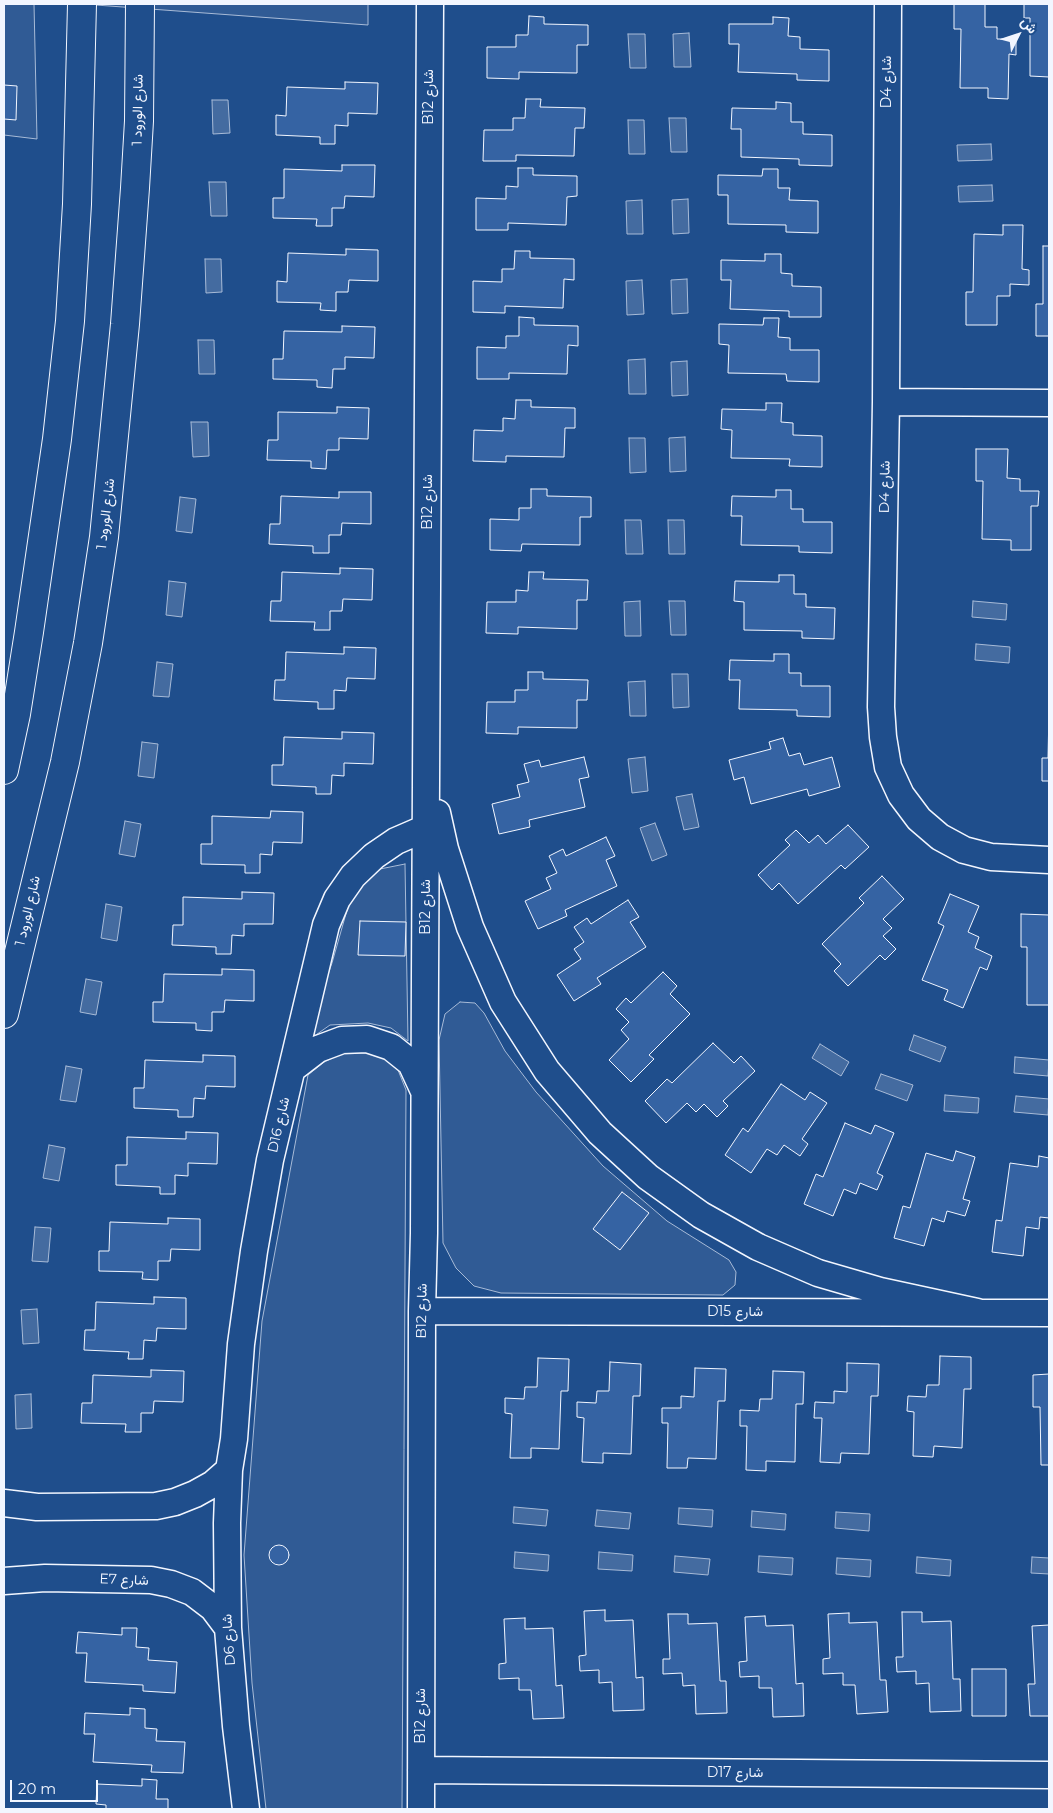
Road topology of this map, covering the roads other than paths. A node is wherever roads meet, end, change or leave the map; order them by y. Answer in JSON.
{"nodes":[{"id":1,"x":82,"y":4,"type":"edge"},
{"id":2,"x":140,"y":4,"type":"edge"},
{"id":3,"x":430,"y":4,"type":"edge"},
{"id":4,"x":888,"y":4,"type":"edge"},
{"id":5,"x":886,"y":402,"type":"junction"},
{"id":6,"x":1049,"y":403,"type":"edge"},
{"id":7,"x":426,"y":762,"type":"junction"},
{"id":8,"x":4,"y":770,"type":"edge"},
{"id":9,"x":426,"y":828,"type":"junction"},
{"id":10,"x":1049,"y":860,"type":"edge"},
{"id":11,"x":4,"y":1014,"type":"edge"},
{"id":12,"x":292,"y":1069,"type":"junction"},
{"id":13,"x":424,"y":1092,"type":"junction"},
{"id":14,"x":422,"y":1311,"type":"junction"},
{"id":15,"x":977,"y":1312,"type":"junction"},
{"id":16,"x":1049,"y":1313,"type":"edge"},
{"id":17,"x":229,"y":1470,"type":"junction"},
{"id":18,"x":4,"y":1503,"type":"edge"},
{"id":19,"x":4,"y":1581,"type":"edge"},
{"id":20,"x":228,"y":1628,"type":"junction"},
{"id":21,"x":421,"y":1770,"type":"junction"},
{"id":22,"x":1049,"y":1775,"type":"edge"},
{"id":23,"x":246,"y":1809,"type":"edge"},
{"id":24,"x":421,"y":1809,"type":"edge"}],
"edges":[{"from":1,"to":8,"type":"street"},
{"from":2,"to":11,"type":"street","name":"شارع الورود 1"},
{"from":3,"to":7,"type":"street","name":"B12 شارع"},
{"from":4,"to":5,"type":"street","name":"D4 شارع"},
{"from":5,"to":6,"type":"street"},
{"from":5,"to":10,"type":"street","name":"D4 شارع"},
{"from":7,"to":9,"type":"street","name":"B12 شارع"},
{"from":7,"to":15,"type":"street"},
{"from":9,"to":12,"type":"street","name":"D16 شارع"},
{"from":9,"to":13,"type":"street","name":"B12 شارع"},
{"from":12,"to":13,"type":"street"},
{"from":12,"to":17,"type":"street","name":"D16 شارع"},
{"from":13,"to":14,"type":"street","name":"B12 شارع"},
{"from":14,"to":15,"type":"street","name":"D15 شارع"},
{"from":14,"to":21,"type":"street","name":"B12 شارع"},
{"from":15,"to":16,"type":"street","name":"D15 شارع"},
{"from":17,"to":18,"type":"street"},
{"from":17,"to":20,"type":"street","name":"D6 شارع"},
{"from":19,"to":20,"type":"street","name":"E7 شارع"},
{"from":20,"to":23,"type":"street","name":"D6 شارع"},
{"from":21,"to":22,"type":"street","name":"D17 شارع"},
{"from":21,"to":24,"type":"street","name":"B12 شارع"}]}
